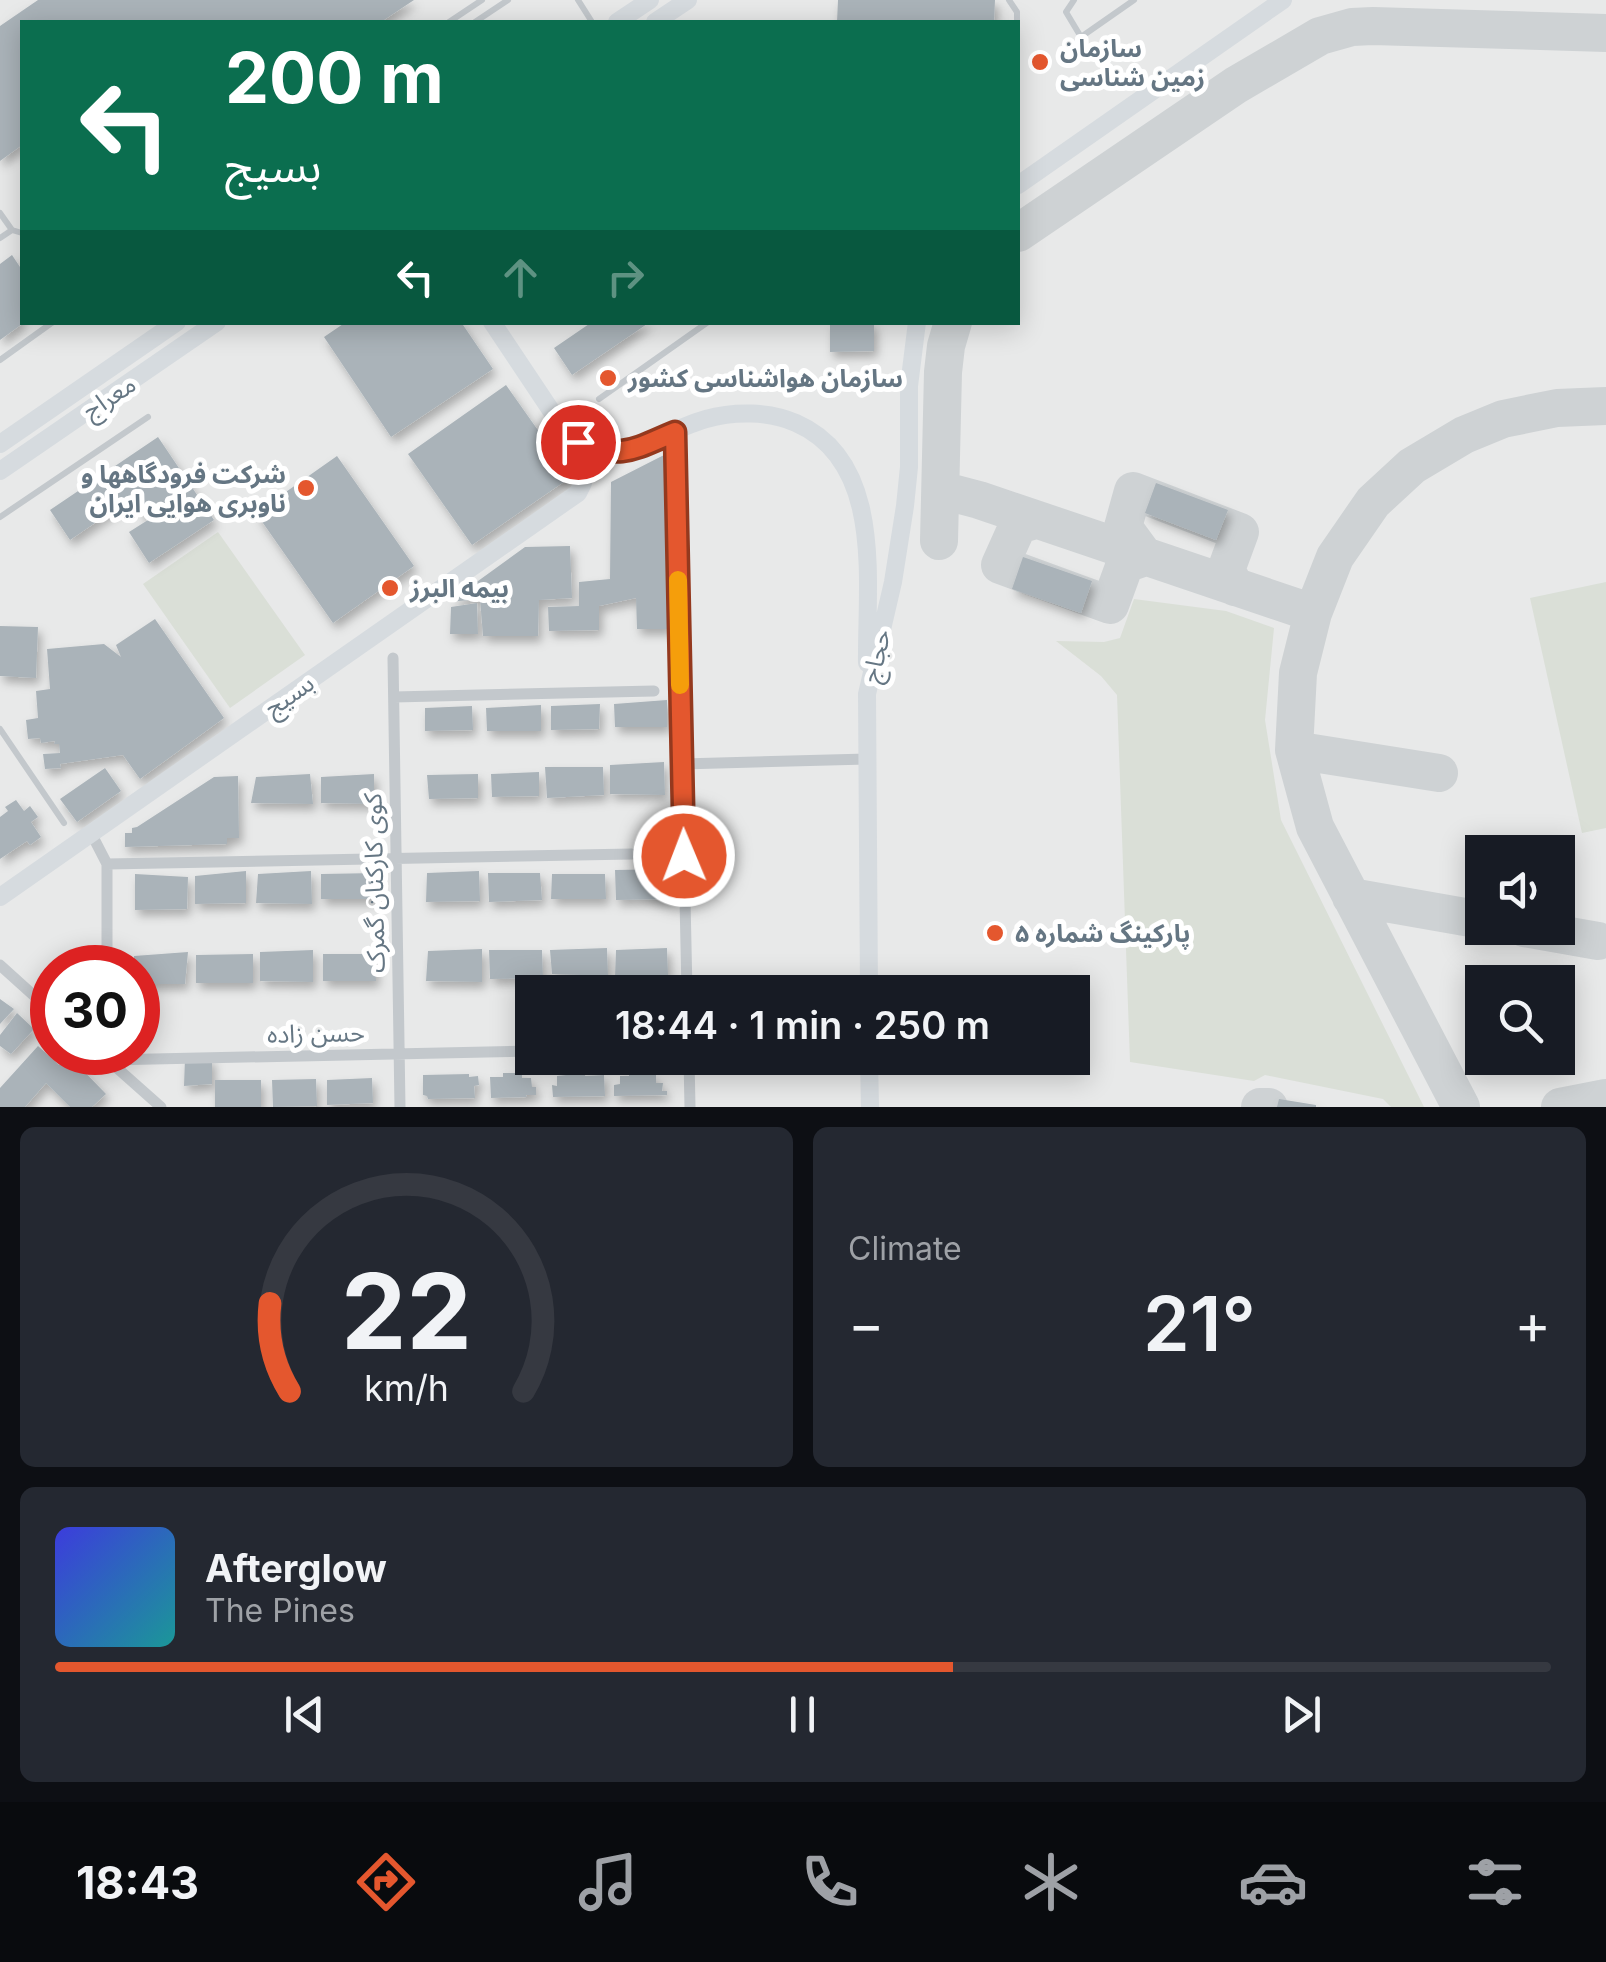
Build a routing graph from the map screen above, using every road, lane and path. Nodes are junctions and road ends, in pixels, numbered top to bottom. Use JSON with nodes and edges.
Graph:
{"nodes":[{"id":1,"x":482,"y":0,"type":"edge"},
{"id":2,"x":508,"y":0,"type":"edge"},
{"id":3,"x":650,"y":0,"type":"edge"},
{"id":4,"x":688,"y":0,"type":"edge"},
{"id":5,"x":1074,"y":0,"type":"edge"},
{"id":6,"x":1134,"y":0,"type":"edge"},
{"id":7,"x":1283,"y":0,"type":"edge"},
{"id":8,"x":452,"y":20,"type":"edge"},
{"id":9,"x":478,"y":20,"type":"edge"},
{"id":10,"x":620,"y":20,"type":"edge"},
{"id":11,"x":658,"y":20,"type":"edge"},
{"id":12,"x":1020,"y":184,"type":"edge"},
{"id":13,"x":0,"y":214,"type":"edge"},
{"id":14,"x":12,"y":230,"type":"junction"},
{"id":15,"x":20,"y":232,"type":"edge"},
{"id":16,"x":0,"y":238,"type":"edge"},
{"id":17,"x":49,"y":325,"type":"edge"},
{"id":18,"x":173,"y":325,"type":"edge"},
{"id":19,"x":214,"y":325,"type":"edge"},
{"id":20,"x":494,"y":325,"type":"edge"},
{"id":21,"x":704,"y":325,"type":"edge"},
{"id":22,"x":916,"y":325,"type":"edge"},
{"id":23,"x":0,"y":360,"type":"edge"},
{"id":24,"x":599,"y":398,"type":"dead end"},
{"id":25,"x":148,"y":417,"type":"dead end"},
{"id":26,"x":560,"y":424,"type":"junction"},
{"id":27,"x":675,"y":432,"type":"junction"},
{"id":28,"x":0,"y":444,"type":"edge"},
{"id":29,"x":0,"y":471,"type":"edge"},
{"id":30,"x":0,"y":517,"type":"edge"},
{"id":31,"x":393,"y":658,"type":"dead end"},
{"id":32,"x":654,"y":691,"type":"dead end"},
{"id":33,"x":867,"y":694,"type":"junction"},
{"id":34,"x":394,"y":697,"type":"junction"},
{"id":35,"x":0,"y":729,"type":"edge"},
{"id":36,"x":867,"y":759,"type":"junction"},
{"id":37,"x":682,"y":764,"type":"junction"},
{"id":38,"x":64,"y":824,"type":"dead end"},
{"id":39,"x":92,"y":833,"type":"junction"},
{"id":40,"x":632,"y":854,"type":"dead end"},
{"id":41,"x":396,"y":860,"type":"junction"},
{"id":42,"x":107,"y":864,"type":"junction"},
{"id":43,"x":0,"y":896,"type":"edge"},
{"id":44,"x":108,"y":945,"type":"edge"},
{"id":45,"x":0,"y":966,"type":"edge"},
{"id":46,"x":687,"y":975,"type":"edge"},
{"id":47,"x":869,"y":975,"type":"edge"},
{"id":48,"x":30,"y":993,"type":"edge"},
{"id":49,"x":515,"y":1052,"type":"edge"},
{"id":50,"x":399,"y":1054,"type":"junction"},
{"id":51,"x":160,"y":1055,"type":"edge"},
{"id":52,"x":127,"y":1075,"type":"edge"},
{"id":53,"x":689,"y":1075,"type":"edge"},
{"id":54,"x":869,"y":1075,"type":"edge"},
{"id":55,"x":161,"y":1107,"type":"edge"},
{"id":56,"x":400,"y":1107,"type":"edge"},
{"id":57,"x":690,"y":1107,"type":"edge"},
{"id":58,"x":870,"y":1107,"type":"edge"}],
"edges":[{"from":1,"to":8,"type":"lane"},
{"from":2,"to":9,"type":"lane"},
{"from":3,"to":10,"type":"main road"},
{"from":4,"to":11,"type":"main road"},
{"from":5,"to":6,"type":"lane"},
{"from":7,"to":12,"type":"main road"},
{"from":13,"to":14,"type":"lane"},
{"from":14,"to":15,"type":"lane"},
{"from":14,"to":16,"type":"lane"},
{"from":17,"to":23,"type":"lane"},
{"from":18,"to":28,"type":"main road","name":"معراج"},
{"from":19,"to":29,"type":"main road","name":"معراج"},
{"from":20,"to":26,"type":"main road"},
{"from":21,"to":24,"type":"lane"},
{"from":22,"to":33,"type":"main road","name":"حجاج"},
{"from":25,"to":30,"type":"lane"},
{"from":26,"to":27,"type":"main road"},
{"from":26,"to":39,"type":"main road","name":"بسیج"},
{"from":27,"to":33,"type":"main road"},
{"from":27,"to":37,"type":"street"},
{"from":31,"to":34,"type":"street","name":"کوی کارکنان گمرک"},
{"from":32,"to":34,"type":"street"},
{"from":33,"to":36,"type":"main road","name":"حجاج"},
{"from":34,"to":41,"type":"street","name":"کوی کارکنان گمرک"},
{"from":35,"to":38,"type":"lane"},
{"from":36,"to":37,"type":"street"},
{"from":36,"to":47,"type":"main road","name":"حجاج"},
{"from":37,"to":46,"type":"street"},
{"from":39,"to":42,"type":"street"},
{"from":39,"to":43,"type":"main road","name":"بسیج"},
{"from":40,"to":41,"type":"street"},
{"from":41,"to":42,"type":"street"},
{"from":41,"to":50,"type":"street","name":"کوی کارکنان گمرک"},
{"from":42,"to":44,"type":"street"},
{"from":45,"to":48,"type":"street"},
{"from":49,"to":50,"type":"street","name":"حسن زاده"},
{"from":50,"to":51,"type":"street","name":"حسن زاده"},
{"from":50,"to":56,"type":"street","name":"کوی کارکنان گمرک"},
{"from":52,"to":55,"type":"street"},
{"from":53,"to":57,"type":"street"},
{"from":54,"to":58,"type":"main road"}]}
